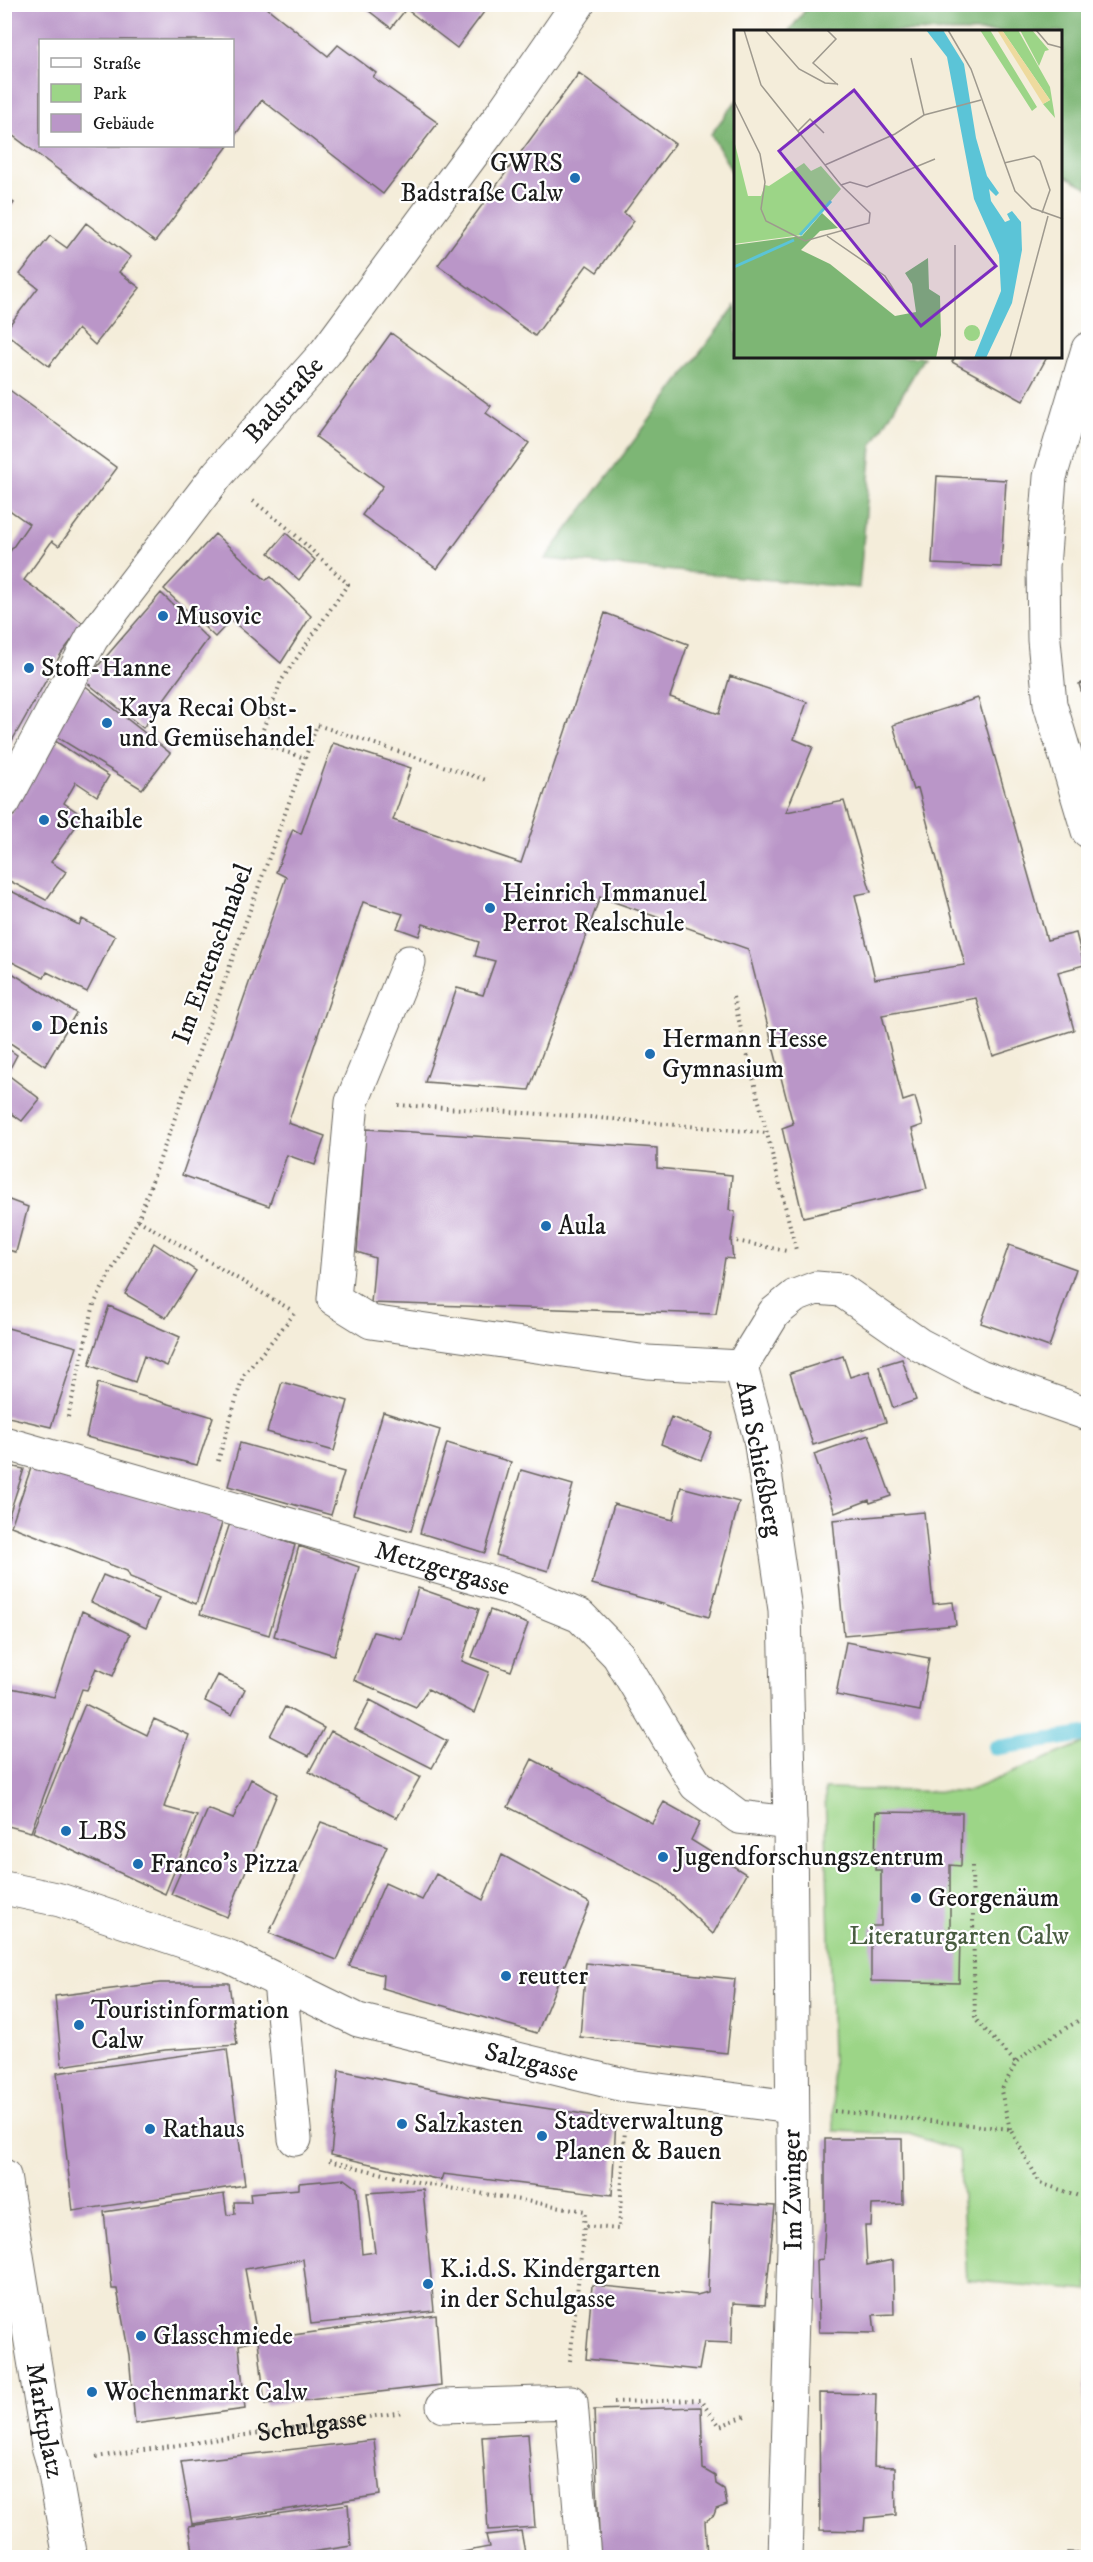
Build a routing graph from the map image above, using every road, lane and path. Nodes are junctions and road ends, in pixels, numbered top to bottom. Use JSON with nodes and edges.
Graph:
{"nodes":[{"id":1,"x":578,"y":4,"type":"edge"},
{"id":2,"x":1089,"y":350,"type":"edge"},
{"id":3,"x":289,"y":529,"type":"dead end"},
{"id":4,"x":304,"y":758,"type":"junction"},
{"id":5,"x":486,"y":780,"type":"dead end"},
{"id":6,"x":4,"y":802,"type":"edge"},
{"id":7,"x":1089,"y":831,"type":"edge"},
{"id":8,"x":410,"y":962,"type":"dead end"},
{"id":9,"x":733,"y":997,"type":"dead end"},
{"id":10,"x":352,"y":1102,"type":"junction"},
{"id":11,"x":766,"y":1133,"type":"junction"},
{"id":12,"x":138,"y":1220,"type":"junction"},
{"id":13,"x":731,"y":1240,"type":"dead end"},
{"id":14,"x":295,"y":1313,"type":"junction"},
{"id":15,"x":302,"y":1316,"type":"dead end"},
{"id":16,"x":741,"y":1367,"type":"junction"},
{"id":17,"x":1089,"y":1414,"type":"edge"},
{"id":18,"x":4,"y":1443,"type":"edge"},
{"id":19,"x":58,"y":1458,"type":"junction"},
{"id":20,"x":207,"y":1499,"type":"junction"},
{"id":21,"x":790,"y":1823,"type":"junction"},
{"id":22,"x":972,"y":1866,"type":"dead end"},
{"id":23,"x":4,"y":1888,"type":"edge"},
{"id":24,"x":280,"y":1982,"type":"junction"},
{"id":25,"x":1089,"y":2015,"type":"edge"},
{"id":26,"x":1016,"y":2063,"type":"junction"},
{"id":27,"x":792,"y":2107,"type":"junction"},
{"id":28,"x":1010,"y":2129,"type":"junction"},
{"id":29,"x":295,"y":2139,"type":"dead end"},
{"id":30,"x":332,"y":2163,"type":"dead end"},
{"id":31,"x":622,"y":2174,"type":"dead end"},
{"id":32,"x":4,"y":2176,"type":"edge"},
{"id":33,"x":1089,"y":2199,"type":"edge"},
{"id":34,"x":584,"y":2226,"type":"junction"},
{"id":35,"x":570,"y":2361,"type":"dead end"},
{"id":36,"x":790,"y":2399,"type":"junction"},
{"id":37,"x":571,"y":2402,"type":"junction"},
{"id":38,"x":443,"y":2406,"type":"joint"},
{"id":39,"x":53,"y":2463,"type":"junction"},
{"id":40,"x":70,"y":2558,"type":"edge"},
{"id":41,"x":584,"y":2558,"type":"edge"},
{"id":42,"x":785,"y":2558,"type":"edge"}],
"edges":[{"from":1,"to":6,"type":"street","name":"Badstraße"},
{"from":2,"to":7,"type":"street"},
{"from":3,"to":4,"type":"path"},
{"from":4,"to":5,"type":"path","name":"Im Entenschnabel"},
{"from":4,"to":12,"type":"path","name":"Im Entenschnabel"},
{"from":8,"to":10,"type":"street"},
{"from":9,"to":11,"type":"path"},
{"from":10,"to":11,"type":"path"},
{"from":10,"to":16,"type":"street"},
{"from":11,"to":13,"type":"path"},
{"from":12,"to":14,"type":"path"},
{"from":12,"to":19,"type":"path","name":"Im Entenschnabel"},
{"from":14,"to":15,"type":"path"},
{"from":14,"to":20,"type":"path"},
{"from":16,"to":17,"type":"street","name":"Am Schießberg"},
{"from":16,"to":21,"type":"street","name":"Am Schießberg"},
{"from":18,"to":19,"type":"street","name":"Metzgergasse"},
{"from":19,"to":20,"type":"street","name":"Metzgergasse"},
{"from":20,"to":21,"type":"street","name":"Metzgergasse"},
{"from":21,"to":27,"type":"street","name":"Im Zwinger"},
{"from":22,"to":26,"type":"path"},
{"from":23,"to":24,"type":"street","name":"Salzgasse"},
{"from":24,"to":27,"type":"street","name":"Salzgasse"},
{"from":24,"to":29,"type":"street"},
{"from":25,"to":26,"type":"path"},
{"from":26,"to":28,"type":"path"},
{"from":27,"to":28,"type":"path"},
{"from":27,"to":36,"type":"street","name":"Im Zwinger"},
{"from":28,"to":33,"type":"path"},
{"from":30,"to":34,"type":"path"},
{"from":31,"to":34,"type":"path"},
{"from":32,"to":39,"type":"street","name":"Marktplatz"},
{"from":34,"to":35,"type":"path"},
{"from":36,"to":37,"type":"path"},
{"from":36,"to":42,"type":"street","name":"Im Zwinger"},
{"from":37,"to":38,"type":"street"},
{"from":37,"to":41,"type":"street"},
{"from":38,"to":39,"type":"path","name":"Schulgasse"},
{"from":39,"to":40,"type":"street","name":"Marktplatz"}]}
